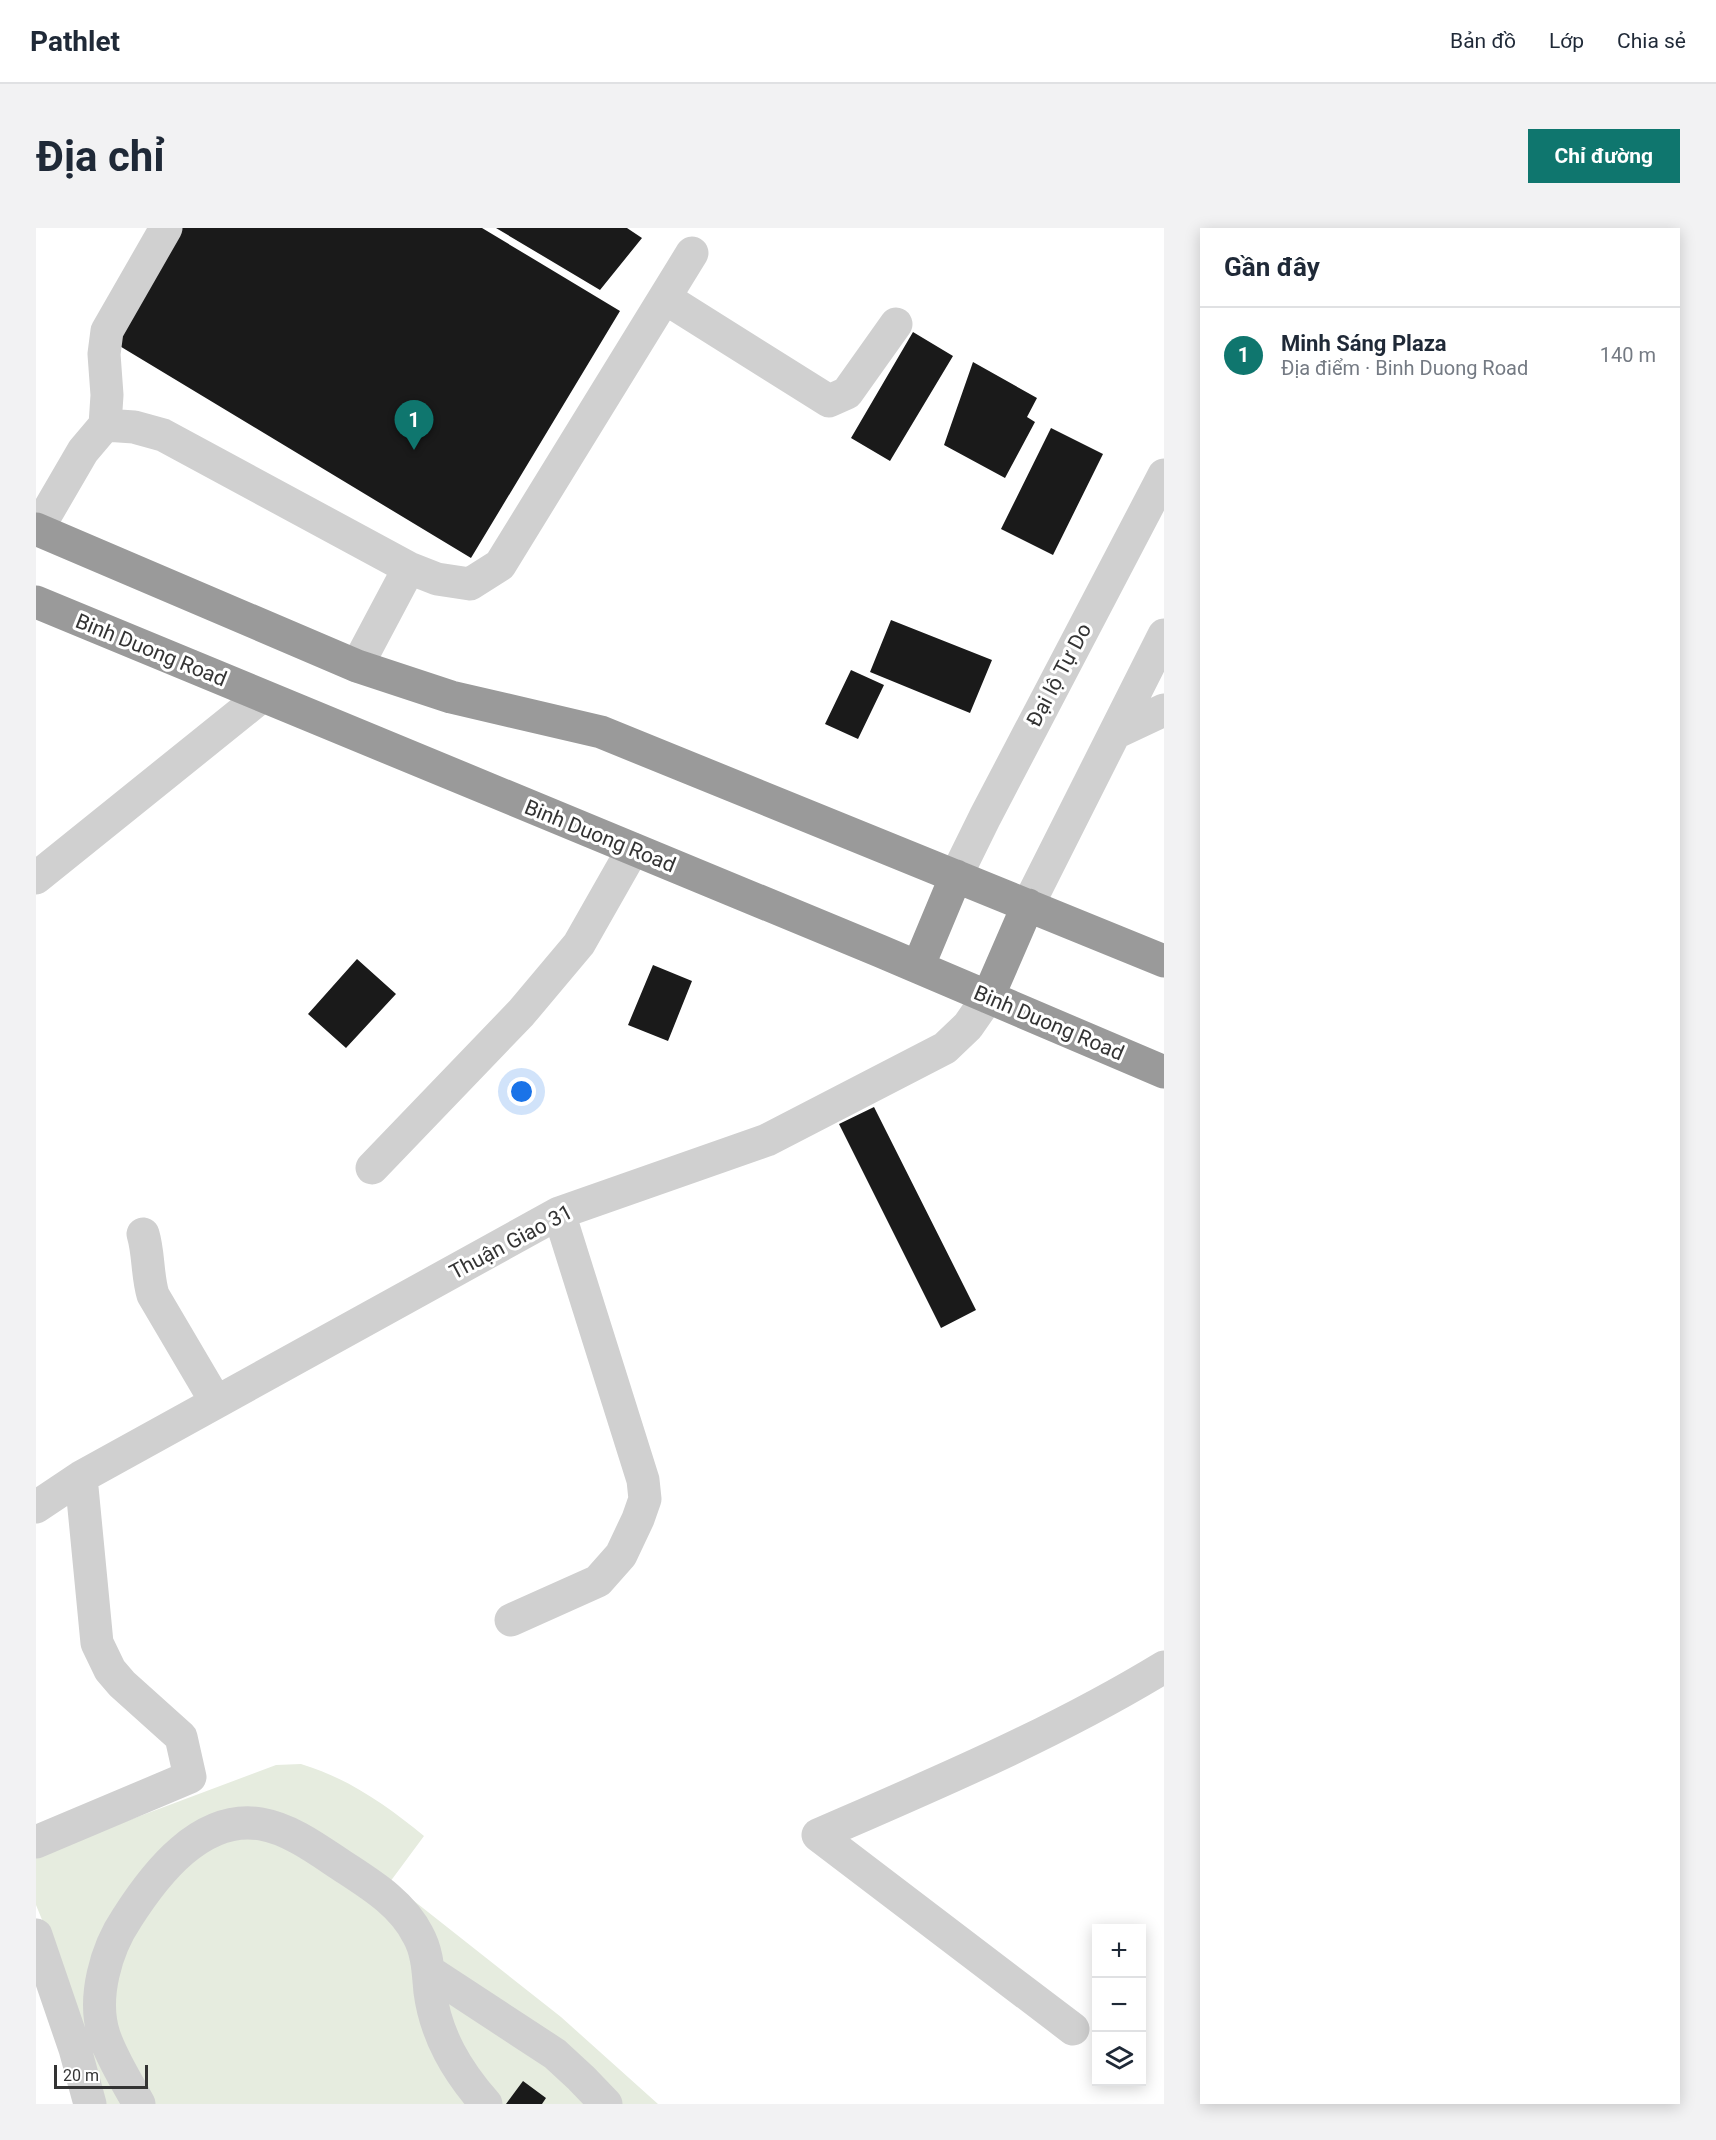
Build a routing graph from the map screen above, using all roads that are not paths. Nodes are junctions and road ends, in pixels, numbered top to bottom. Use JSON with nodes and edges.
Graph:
{"nodes":[{"id":1,"x":166,"y":228,"type":"edge"},
{"id":2,"x":692,"y":253,"type":"dead end"},
{"id":3,"x":665,"y":298,"type":"junction"},
{"id":4,"x":896,"y":324,"type":"dead end"},
{"id":5,"x":105,"y":425,"type":"junction"},
{"id":6,"x":1164,"y":475,"type":"edge"},
{"id":7,"x":37,"y":530,"type":"edge"},
{"id":8,"x":409,"y":568,"type":"junction"},
{"id":9,"x":36,"y":602,"type":"edge"},
{"id":10,"x":1164,"y":635,"type":"edge"},
{"id":11,"x":357,"y":666,"type":"junction"},
{"id":12,"x":262,"y":696,"type":"junction"},
{"id":13,"x":1164,"y":710,"type":"edge"},
{"id":14,"x":1115,"y":733,"type":"junction"},
{"id":15,"x":633,"y":849,"type":"junction"},
{"id":16,"x":956,"y":876,"type":"junction"},
{"id":17,"x":36,"y":878,"type":"edge"},
{"id":18,"x":1028,"y":905,"type":"junction"},
{"id":19,"x":1164,"y":960,"type":"edge"},
{"id":20,"x":918,"y":967,"type":"junction"},
{"id":21,"x":988,"y":997,"type":"junction"},
{"id":22,"x":1164,"y":1072,"type":"edge"},
{"id":23,"x":372,"y":1168,"type":"dead end"},
{"id":24,"x":559,"y":1213,"type":"junction"},
{"id":25,"x":143,"y":1234,"type":"dead end"},
{"id":26,"x":216,"y":1402,"type":"junction"},
{"id":27,"x":81,"y":1477,"type":"junction"},
{"id":28,"x":36,"y":1508,"type":"edge"},
{"id":29,"x":511,"y":1620,"type":"dead end"},
{"id":30,"x":1164,"y":1667,"type":"edge"},
{"id":31,"x":36,"y":1842,"type":"edge"},
{"id":32,"x":36,"y":1935,"type":"edge"},
{"id":33,"x":430,"y":1972,"type":"junction"},
{"id":34,"x":1073,"y":2029,"type":"dead end"},
{"id":35,"x":90,"y":2104,"type":"edge"},
{"id":36,"x":139,"y":2104,"type":"edge"},
{"id":37,"x":486,"y":2104,"type":"edge"},
{"id":38,"x":606,"y":2104,"type":"edge"}],
"edges":[{"from":1,"to":5,"type":"street"},
{"from":2,"to":3,"type":"street"},
{"from":3,"to":4,"type":"street"},
{"from":3,"to":8,"type":"street"},
{"from":5,"to":7,"type":"street"},
{"from":5,"to":8,"type":"street"},
{"from":6,"to":16,"type":"street","name":"Đại lộ Tự Do"},
{"from":7,"to":11,"type":"highway"},
{"from":8,"to":11,"type":"street"},
{"from":9,"to":12,"type":"highway","name":"Binh Duong Road"},
{"from":10,"to":14,"type":"street"},
{"from":11,"to":16,"type":"highway"},
{"from":12,"to":15,"type":"highway","name":"Binh Duong Road"},
{"from":12,"to":17,"type":"street"},
{"from":13,"to":14,"type":"street"},
{"from":14,"to":18,"type":"street"},
{"from":15,"to":20,"type":"highway","name":"Binh Duong Road"},
{"from":15,"to":23,"type":"street"},
{"from":16,"to":18,"type":"highway"},
{"from":16,"to":20,"type":"highway"},
{"from":18,"to":19,"type":"highway"},
{"from":18,"to":21,"type":"highway"},
{"from":20,"to":21,"type":"highway","name":"Binh Duong Road"},
{"from":21,"to":22,"type":"highway","name":"Binh Duong Road"},
{"from":21,"to":24,"type":"street","name":"Thuận Giao 31"},
{"from":24,"to":26,"type":"street","name":"Thuận Giao 31"},
{"from":24,"to":29,"type":"street"},
{"from":25,"to":26,"type":"street"},
{"from":26,"to":27,"type":"street","name":"Thuận Giao 31"},
{"from":27,"to":28,"type":"street","name":"Thuận Giao 31"},
{"from":27,"to":31,"type":"street"},
{"from":30,"to":34,"type":"street"},
{"from":32,"to":35,"type":"street"},
{"from":33,"to":36,"type":"street"},
{"from":33,"to":37,"type":"street"},
{"from":33,"to":38,"type":"street"}]}
